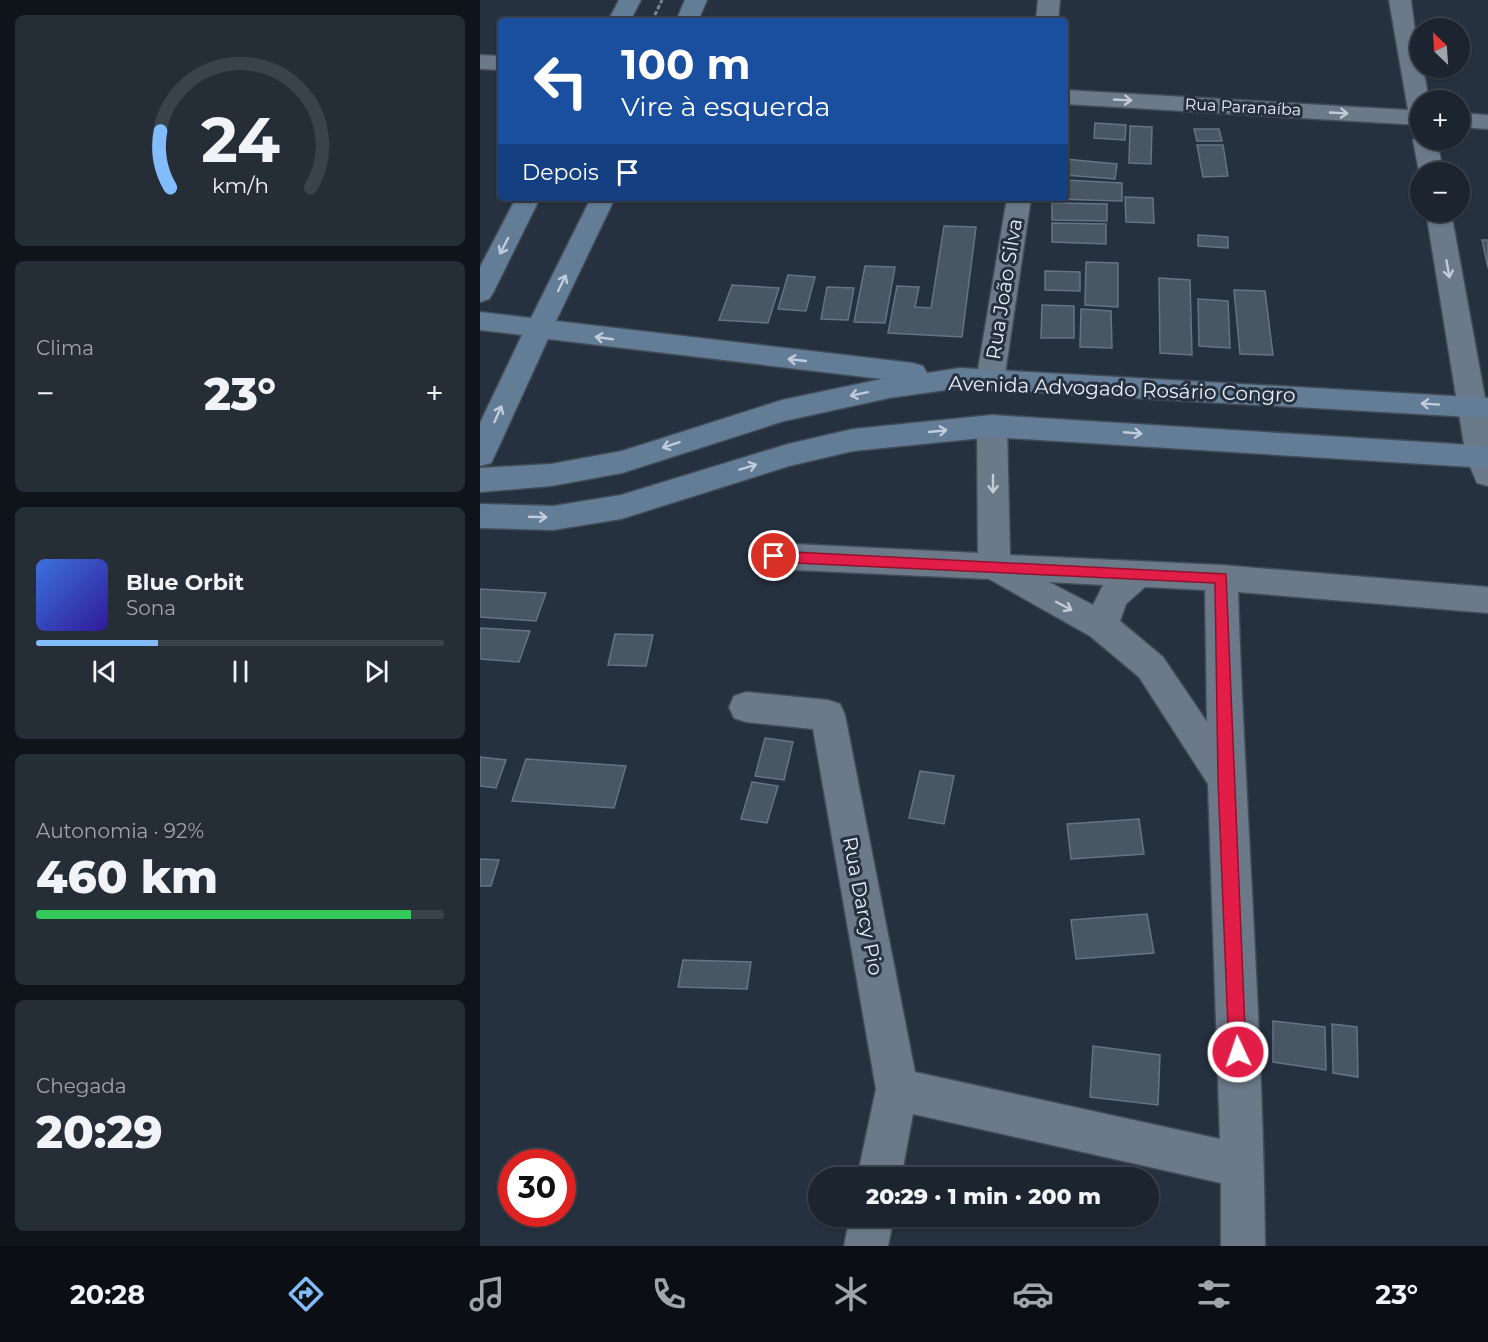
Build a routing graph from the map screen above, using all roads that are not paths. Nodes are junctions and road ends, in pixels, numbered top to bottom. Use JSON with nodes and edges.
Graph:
{"nodes":[{"id":1,"x":630,"y":0,"type":"edge"},
{"id":2,"x":696,"y":0,"type":"edge"},
{"id":3,"x":1050,"y":0,"type":"edge"},
{"id":4,"x":1400,"y":0,"type":"edge"},
{"id":5,"x":621,"y":18,"type":"edge"},
{"id":6,"x":688,"y":18,"type":"edge"},
{"id":7,"x":1047,"y":18,"type":"edge"},
{"id":8,"x":480,"y":62,"type":"edge"},
{"id":9,"x":498,"y":63,"type":"edge"},
{"id":10,"x":1416,"y":90,"type":"edge"},
{"id":11,"x":1068,"y":97,"type":"edge"},
{"id":12,"x":1410,"y":117,"type":"edge"},
{"id":13,"x":1470,"y":121,"type":"edge"},
{"id":14,"x":1488,"y":122,"type":"edge"},
{"id":15,"x":526,"y":201,"type":"edge"},
{"id":16,"x":602,"y":201,"type":"edge"},
{"id":17,"x":1019,"y":201,"type":"edge"},
{"id":18,"x":1440,"y":222,"type":"edge"},
{"id":19,"x":480,"y":293,"type":"edge"},
{"id":20,"x":480,"y":321,"type":"edge"},
{"id":21,"x":540,"y":328,"type":"junction"},
{"id":22,"x":960,"y":378,"type":"junction"},
{"id":23,"x":990,"y":381,"type":"junction"},
{"id":24,"x":1219,"y":391,"type":"junction"},
{"id":25,"x":1480,"y":407,"type":"edge"},
{"id":26,"x":992,"y":426,"type":"junction"},
{"id":27,"x":1220,"y":441,"type":"junction"},
{"id":28,"x":480,"y":455,"type":"edge"},
{"id":29,"x":1486,"y":463,"type":"edge"},
{"id":30,"x":480,"y":480,"type":"edge"},
{"id":31,"x":480,"y":516,"type":"edge"},
{"id":32,"x":774,"y":556,"type":"dead end"},
{"id":33,"x":994,"y":568,"type":"junction"},
{"id":34,"x":1141,"y":574,"type":"junction"},
{"id":35,"x":1221,"y":578,"type":"junction"},
{"id":36,"x":1488,"y":600,"type":"edge"},
{"id":37,"x":1102,"y":626,"type":"junction"},
{"id":38,"x":746,"y":707,"type":"dead end"},
{"id":39,"x":1226,"y":780,"type":"junction"},
{"id":40,"x":897,"y":1089,"type":"junction"},
{"id":41,"x":1243,"y":1166,"type":"junction"},
{"id":42,"x":881,"y":1167,"type":"edge"},
{"id":43,"x":870,"y":1227,"type":"edge"},
{"id":44,"x":866,"y":1246,"type":"edge"},
{"id":45,"x":1243,"y":1246,"type":"edge"}],
"edges":[{"from":1,"to":5,"type":"main road"},
{"from":2,"to":6,"type":"main road"},
{"from":3,"to":7,"type":"street"},
{"from":4,"to":10,"type":"street"},
{"from":8,"to":9,"type":"street"},
{"from":11,"to":12,"type":"street","name":"Rua Paranaíba","one_way":true},
{"from":13,"to":14,"type":"street"},
{"from":15,"to":19,"type":"main road","one_way":true},
{"from":21,"to":16,"type":"main road","one_way":true},
{"from":17,"to":23,"type":"street","name":"Rua João Silva"},
{"from":18,"to":25,"type":"street","one_way":true},
{"from":20,"to":21,"type":"main road"},
{"from":22,"to":21,"type":"main road","one_way":true},
{"from":28,"to":21,"type":"main road","one_way":true},
{"from":22,"to":23,"type":"main road","name":"Avenida Advogado Rosário Congro"},
{"from":22,"to":30,"type":"main road","name":"Avenida Advogado Rosário Congro","one_way":true},
{"from":23,"to":24,"type":"main road","name":"Avenida Advogado Rosário Congro"},
{"from":25,"to":24,"type":"main road","name":"Avenida Advogado Rosário Congro","one_way":true},
{"from":24,"to":27,"type":"main road"},
{"from":25,"to":29,"type":"street"},
{"from":26,"to":27,"type":"main road","name":"Avenida Advogado Rosário Congro","one_way":true},
{"from":31,"to":26,"type":"main road","name":"Avenida Advogado Rosário Congro","one_way":true},
{"from":26,"to":33,"type":"street","one_way":true},
{"from":27,"to":29,"type":"main road","name":"Avenida Advogado Rosário Congro"},
{"from":32,"to":33,"type":"street"},
{"from":33,"to":34,"type":"street"},
{"from":33,"to":37,"type":"street","one_way":true},
{"from":34,"to":35,"type":"street"},
{"from":34,"to":37,"type":"street"},
{"from":35,"to":36,"type":"street"},
{"from":35,"to":39,"type":"street"},
{"from":37,"to":39,"type":"street"},
{"from":38,"to":40,"type":"street","name":"Rua Darcy Pio"},
{"from":39,"to":41,"type":"street"},
{"from":40,"to":41,"type":"street"},
{"from":40,"to":42,"type":"street","name":"Rua Darcy Pio"},
{"from":41,"to":45,"type":"street"},
{"from":43,"to":44,"type":"street"}]}
